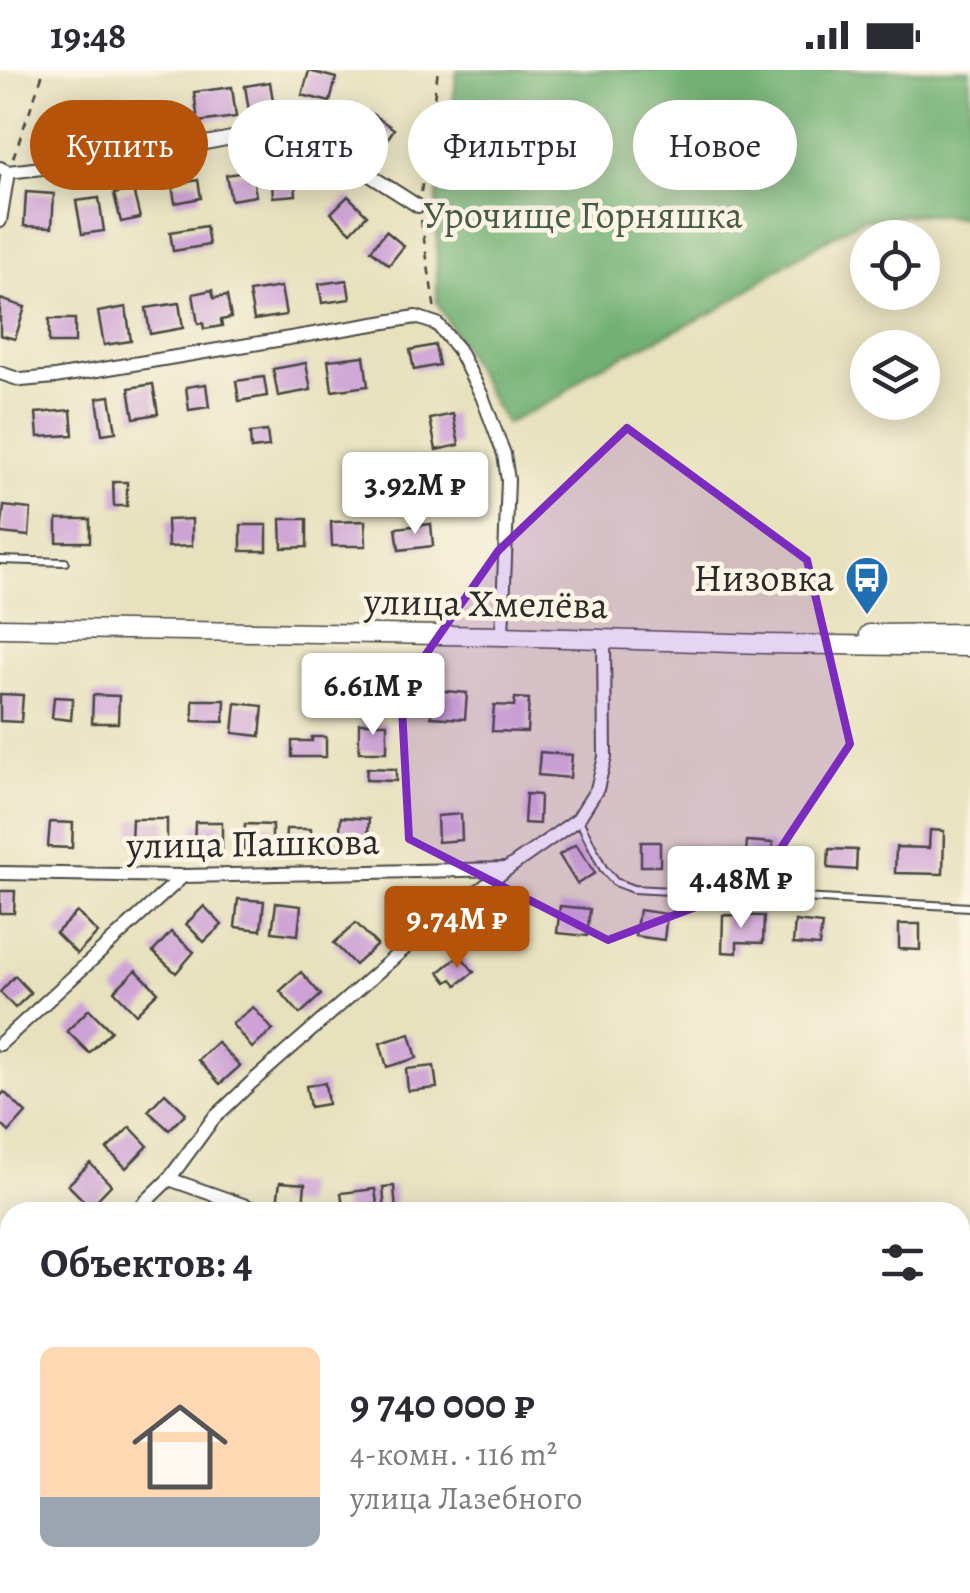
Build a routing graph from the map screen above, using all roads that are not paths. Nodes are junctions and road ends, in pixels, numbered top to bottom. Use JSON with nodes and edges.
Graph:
{"nodes":[{"id":1,"x":4,"y":170,"type":"edge"},
{"id":2,"x":418,"y":206,"type":"road end"},
{"id":3,"x":0,"y":221,"type":"edge"},
{"id":4,"x":0,"y":373,"type":"edge"},
{"id":5,"x":0,"y":560,"type":"edge"},
{"id":6,"x":65,"y":562,"type":"dead end"},
{"id":7,"x":0,"y":628,"type":"edge"},
{"id":8,"x":970,"y":634,"type":"edge"},
{"id":9,"x":502,"y":636,"type":"junction"},
{"id":10,"x":604,"y":638,"type":"junction"},
{"id":11,"x":970,"y":647,"type":"edge"},
{"id":12,"x":578,"y":819,"type":"junction"},
{"id":13,"x":507,"y":869,"type":"junction"},
{"id":14,"x":0,"y":873,"type":"edge"},
{"id":15,"x":184,"y":876,"type":"junction"},
{"id":16,"x":970,"y":907,"type":"edge"},
{"id":17,"x":0,"y":1044,"type":"edge"},
{"id":18,"x":169,"y":1178,"type":"junction"},
{"id":19,"x":146,"y":1202,"type":"edge"},
{"id":20,"x":235,"y":1202,"type":"edge"}],
"edges":[{"from":1,"to":2,"type":"street"},
{"from":1,"to":3,"type":"street"},
{"from":4,"to":9,"type":"street"},
{"from":5,"to":6,"type":"lane"},
{"from":7,"to":9,"type":"main road","name":"улица Хмелёва"},
{"from":8,"to":10,"type":"main road"},
{"from":9,"to":10,"type":"main road","name":"улица Хмелёва"},
{"from":10,"to":11,"type":"main road","name":"улица Хмелёва"},
{"from":10,"to":12,"type":"street"},
{"from":12,"to":13,"type":"street"},
{"from":12,"to":16,"type":"lane"},
{"from":13,"to":15,"type":"street","name":"улица Пашкова"},
{"from":13,"to":18,"type":"street"},
{"from":14,"to":15,"type":"street","name":"улица Пашкова"},
{"from":15,"to":17,"type":"street"},
{"from":18,"to":19,"type":"street"},
{"from":18,"to":20,"type":"street"}]}
